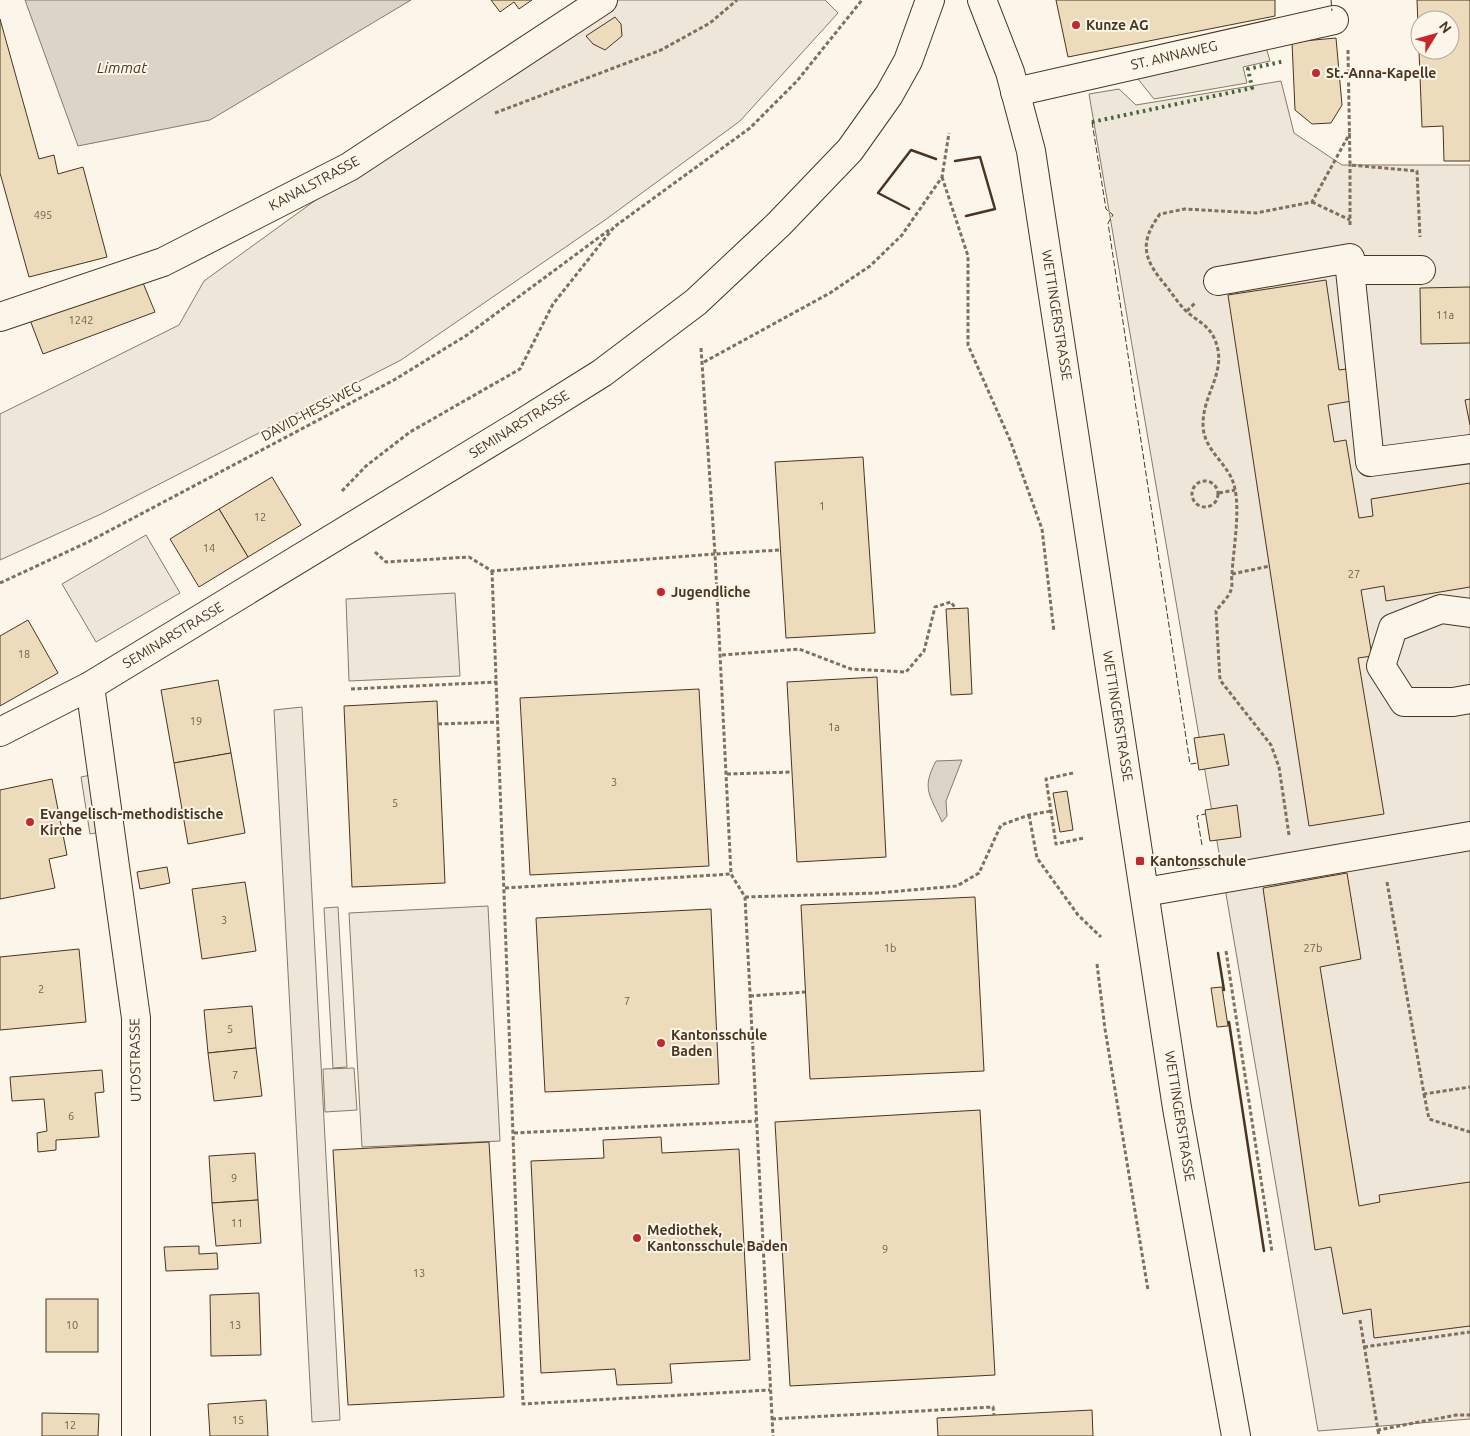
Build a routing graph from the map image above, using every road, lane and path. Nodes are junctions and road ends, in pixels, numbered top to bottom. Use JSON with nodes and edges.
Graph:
{"nodes":[{"id":1,"x":603,"y":0,"type":"edge"},
{"id":2,"x":737,"y":0,"type":"edge"},
{"id":3,"x":862,"y":0,"type":"edge"},
{"id":4,"x":930,"y":0,"type":"edge"},
{"id":5,"x":982,"y":0,"type":"edge"},
{"id":6,"x":1334,"y":20,"type":"joint"},
{"id":7,"x":1015,"y":92,"type":"junction"},
{"id":8,"x":494,"y":114,"type":"dead end"},
{"id":9,"x":949,"y":133,"type":"dead end"},
{"id":10,"x":1350,"y":133,"type":"junction"},
{"id":11,"x":1350,"y":165,"type":"junction"},
{"id":12,"x":942,"y":178,"type":"junction"},
{"id":13,"x":1312,"y":202,"type":"junction"},
{"id":14,"x":1350,"y":220,"type":"junction"},
{"id":15,"x":614,"y":227,"type":"junction"},
{"id":16,"x":1350,"y":264,"type":"junction"},
{"id":17,"x":1421,"y":270,"type":"joint"},
{"id":18,"x":1218,"y":281,"type":"dead end"},
{"id":19,"x":0,"y":317,"type":"edge"},
{"id":20,"x":702,"y":348,"type":"dead end"},
{"id":21,"x":704,"y":362,"type":"junction"},
{"id":22,"x":1470,"y":449,"type":"edge"},
{"id":23,"x":1235,"y":490,"type":"junction"},
{"id":24,"x":341,"y":493,"type":"dead end"},
{"id":25,"x":1219,"y":493,"type":"junction"},
{"id":26,"x":372,"y":550,"type":"dead end"},
{"id":27,"x":780,"y":550,"type":"dead end"},
{"id":28,"x":715,"y":554,"type":"junction"},
{"id":29,"x":1270,"y":566,"type":"dead end"},
{"id":30,"x":492,"y":571,"type":"junction"},
{"id":31,"x":1232,"y":574,"type":"junction"},
{"id":32,"x":0,"y":582,"type":"edge"},
{"id":33,"x":956,"y":609,"type":"dead end"},
{"id":34,"x":1470,"y":613,"type":"edge"},
{"id":35,"x":1054,"y":632,"type":"dead end"},
{"id":36,"x":722,"y":655,"type":"junction"},
{"id":37,"x":497,"y":682,"type":"junction"},
{"id":38,"x":90,"y":686,"type":"junction"},
{"id":39,"x":351,"y":689,"type":"dead end"},
{"id":40,"x":1470,"y":699,"type":"edge"},
{"id":41,"x":498,"y":722,"type":"junction"},
{"id":42,"x":438,"y":724,"type":"dead end"},
{"id":43,"x":0,"y":732,"type":"edge"},
{"id":44,"x":792,"y":772,"type":"dead end"},
{"id":45,"x":1074,"y":773,"type":"dead end"},
{"id":46,"x":727,"y":774,"type":"junction"},
{"id":47,"x":1050,"y":811,"type":"junction"},
{"id":48,"x":1029,"y":815,"type":"junction"},
{"id":49,"x":1470,"y":836,"type":"edge"},
{"id":50,"x":1084,"y":838,"type":"dead end"},
{"id":51,"x":1381,"y":850,"type":"junction"},
{"id":52,"x":1293,"y":866,"type":"junction"},
{"id":53,"x":732,"y":874,"type":"junction"},
{"id":54,"x":505,"y":888,"type":"junction"},
{"id":55,"x":1145,"y":892,"type":"junction"},
{"id":56,"x":745,"y":897,"type":"junction"},
{"id":57,"x":1101,"y":937,"type":"dead end"},
{"id":58,"x":1226,"y":951,"type":"dead end"},
{"id":59,"x":1098,"y":964,"type":"dead end"},
{"id":60,"x":805,"y":992,"type":"dead end"},
{"id":61,"x":750,"y":996,"type":"junction"},
{"id":62,"x":1470,"y":1088,"type":"edge"},
{"id":63,"x":1424,"y":1094,"type":"junction"},
{"id":64,"x":756,"y":1121,"type":"junction"},
{"id":65,"x":1470,"y":1132,"type":"edge"},
{"id":66,"x":514,"y":1133,"type":"junction"},
{"id":67,"x":1272,"y":1252,"type":"dead end"},
{"id":68,"x":1148,"y":1290,"type":"dead end"},
{"id":69,"x":1360,"y":1320,"type":"dead end"},
{"id":70,"x":1470,"y":1332,"type":"edge"},
{"id":71,"x":1364,"y":1347,"type":"junction"},
{"id":72,"x":770,"y":1390,"type":"junction"},
{"id":73,"x":994,"y":1415,"type":"dead end"},
{"id":74,"x":1470,"y":1415,"type":"edge"},
{"id":75,"x":772,"y":1419,"type":"junction"},
{"id":76,"x":1378,"y":1430,"type":"junction"},
{"id":77,"x":136,"y":1436,"type":"edge"},
{"id":78,"x":773,"y":1436,"type":"edge"},
{"id":79,"x":1236,"y":1436,"type":"edge"},
{"id":80,"x":1379,"y":1436,"type":"edge"}],
"edges":[{"from":1,"to":19,"type":"main road","name":"KANALSTRASSE"},
{"from":2,"to":8,"type":"path"},
{"from":3,"to":15,"type":"path","name":"DAVID-HESS-WEG"},
{"from":4,"to":38,"type":"main road","name":"SEMINARSTRASSE"},
{"from":5,"to":7,"type":"main road","name":"WETTINGERSTRASSE"},
{"from":6,"to":7,"type":"main road","name":"ST. ANNAWEG"},
{"from":6,"to":10,"type":"path"},
{"from":7,"to":55,"type":"main road","name":"WETTINGERSTRASSE"},
{"from":9,"to":12,"type":"path"},
{"from":10,"to":11,"type":"path"},
{"from":10,"to":13,"type":"path"},
{"from":11,"to":14,"type":"path"},
{"from":11,"to":17,"type":"path"},
{"from":12,"to":21,"type":"path"},
{"from":12,"to":35,"type":"path"},
{"from":13,"to":14,"type":"path"},
{"from":13,"to":23,"type":"path"},
{"from":14,"to":16,"type":"path"},
{"from":15,"to":24,"type":"path"},
{"from":15,"to":32,"type":"path","name":"DAVID-HESS-WEG"},
{"from":16,"to":17,"type":"main road"},
{"from":16,"to":18,"type":"main road"},
{"from":16,"to":22,"type":"main road"},
{"from":20,"to":21,"type":"path"},
{"from":21,"to":28,"type":"path"},
{"from":23,"to":25,"type":"path"},
{"from":23,"to":31,"type":"path"},
{"from":25,"to":25,"type":"path"},
{"from":26,"to":30,"type":"path"},
{"from":27,"to":28,"type":"path"},
{"from":28,"to":30,"type":"path"},
{"from":28,"to":36,"type":"path"},
{"from":29,"to":31,"type":"path"},
{"from":30,"to":37,"type":"path"},
{"from":31,"to":52,"type":"path"},
{"from":33,"to":36,"type":"path"},
{"from":34,"to":40,"type":"main road"},
{"from":36,"to":46,"type":"path"},
{"from":37,"to":39,"type":"path"},
{"from":37,"to":41,"type":"path"},
{"from":38,"to":43,"type":"main road","name":"SEMINARSTRASSE"},
{"from":38,"to":77,"type":"main road","name":"UTOSTRASSE"},
{"from":41,"to":42,"type":"path"},
{"from":41,"to":54,"type":"path"},
{"from":44,"to":46,"type":"path"},
{"from":45,"to":47,"type":"path"},
{"from":46,"to":53,"type":"path"},
{"from":47,"to":48,"type":"path"},
{"from":47,"to":50,"type":"path"},
{"from":48,"to":56,"type":"path"},
{"from":48,"to":57,"type":"path"},
{"from":49,"to":51,"type":"main road"},
{"from":51,"to":52,"type":"main road"},
{"from":51,"to":63,"type":"path"},
{"from":52,"to":55,"type":"main road"},
{"from":53,"to":54,"type":"path"},
{"from":53,"to":56,"type":"path"},
{"from":54,"to":66,"type":"path"},
{"from":55,"to":79,"type":"main road","name":"WETTINGERSTRASSE"},
{"from":56,"to":61,"type":"path"},
{"from":58,"to":67,"type":"path"},
{"from":59,"to":68,"type":"path"},
{"from":60,"to":61,"type":"path"},
{"from":61,"to":64,"type":"path"},
{"from":62,"to":63,"type":"path"},
{"from":63,"to":65,"type":"path"},
{"from":64,"to":66,"type":"path"},
{"from":64,"to":72,"type":"path"},
{"from":66,"to":72,"type":"path"},
{"from":69,"to":71,"type":"path"},
{"from":70,"to":71,"type":"path"},
{"from":71,"to":76,"type":"path"},
{"from":72,"to":75,"type":"path"},
{"from":73,"to":75,"type":"path"},
{"from":74,"to":76,"type":"path"},
{"from":75,"to":78,"type":"path"},
{"from":76,"to":80,"type":"path"}]}
